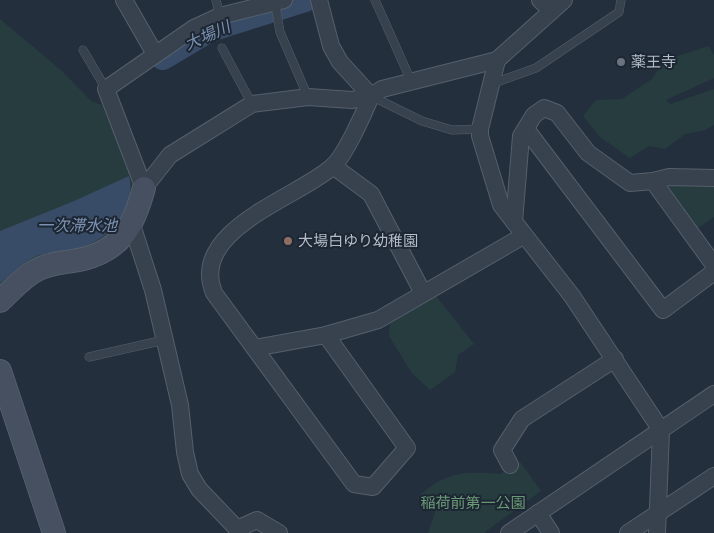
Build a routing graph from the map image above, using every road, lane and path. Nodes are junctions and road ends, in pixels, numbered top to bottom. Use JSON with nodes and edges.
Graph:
{"nodes":[{"id":1,"x":124,"y":0,"type":"edge"},
{"id":2,"x":216,"y":0,"type":"edge"},
{"id":3,"x":319,"y":0,"type":"edge"},
{"id":4,"x":375,"y":0,"type":"edge"},
{"id":5,"x":621,"y":0,"type":"edge"},
{"id":6,"x":279,"y":1,"type":"edge"},
{"id":7,"x":552,"y":4,"type":"edge"},
{"id":8,"x":220,"y":16,"type":"junction"},
{"id":9,"x":222,"y":48,"type":"dead end"},
{"id":10,"x":82,"y":50,"type":"dead end"},
{"id":11,"x":156,"y":54,"type":"junction"},
{"id":12,"x":498,"y":60,"type":"junction"},
{"id":13,"x":412,"y":83,"type":"junction"},
{"id":14,"x":491,"y":84,"type":"junction"},
{"id":15,"x":106,"y":89,"type":"junction"},
{"id":16,"x":370,"y":96,"type":"junction"},
{"id":17,"x":308,"y":97,"type":"junction"},
{"id":18,"x":252,"y":104,"type":"junction"},
{"id":19,"x":483,"y":134,"type":"junction"},
{"id":20,"x":521,"y":134,"type":"junction"},
{"id":21,"x":333,"y":166,"type":"junction"},
{"id":22,"x":714,"y":178,"type":"edge"},
{"id":23,"x":654,"y":181,"type":"junction"},
{"id":24,"x":144,"y":188,"type":"junction"},
{"id":25,"x":514,"y":222,"type":"junction"},
{"id":26,"x":132,"y":225,"type":"junction"},
{"id":27,"x":524,"y":236,"type":"junction"},
{"id":28,"x":714,"y":265,"type":"edge"},
{"id":29,"x":714,"y":272,"type":"edge"},
{"id":30,"x":423,"y":294,"type":"junction"},
{"id":31,"x":0,"y":301,"type":"edge"},
{"id":32,"x":326,"y":335,"type":"junction"},
{"id":33,"x":164,"y":340,"type":"junction"},
{"id":34,"x":255,"y":348,"type":"junction"},
{"id":35,"x":89,"y":357,"type":"dead end"},
{"id":36,"x":615,"y":359,"type":"junction"},
{"id":37,"x":0,"y":372,"type":"edge"},
{"id":38,"x":714,"y":394,"type":"edge"},
{"id":39,"x":661,"y":430,"type":"junction"},
{"id":40,"x":510,"y":465,"type":"dead end"},
{"id":41,"x":714,"y":476,"type":"edge"},
{"id":42,"x":538,"y":513,"type":"junction"},
{"id":43,"x":658,"y":513,"type":"junction"},
{"id":44,"x":239,"y":531,"type":"edge"},
{"id":45,"x":54,"y":533,"type":"edge"},
{"id":46,"x":280,"y":533,"type":"edge"},
{"id":47,"x":509,"y":533,"type":"edge"},
{"id":48,"x":551,"y":533,"type":"edge"},
{"id":49,"x":628,"y":533,"type":"edge"},
{"id":50,"x":658,"y":533,"type":"edge"}],
"edges":[{"from":1,"to":11,"type":"street"},
{"from":2,"to":8,"type":"lane"},
{"from":3,"to":16,"type":"street"},
{"from":4,"to":13,"type":"lane"},
{"from":5,"to":14,"type":"lane"},
{"from":6,"to":8,"type":"street"},
{"from":6,"to":17,"type":"lane"},
{"from":7,"to":12,"type":"street"},
{"from":8,"to":11,"type":"street"},
{"from":9,"to":18,"type":"lane"},
{"from":10,"to":15,"type":"lane"},
{"from":11,"to":15,"type":"street"},
{"from":12,"to":13,"type":"street"},
{"from":12,"to":14,"type":"street"},
{"from":13,"to":16,"type":"street"},
{"from":14,"to":19,"type":"street"},
{"from":15,"to":24,"type":"street"},
{"from":16,"to":17,"type":"street"},
{"from":16,"to":19,"type":"lane"},
{"from":16,"to":21,"type":"street"},
{"from":17,"to":18,"type":"street"},
{"from":18,"to":24,"type":"street"},
{"from":19,"to":25,"type":"street"},
{"from":20,"to":23,"type":"street"},
{"from":20,"to":25,"type":"street"},
{"from":20,"to":29,"type":"street"},
{"from":21,"to":30,"type":"street"},
{"from":21,"to":34,"type":"street"},
{"from":22,"to":23,"type":"street"},
{"from":23,"to":28,"type":"street"},
{"from":24,"to":26,"type":"street"},
{"from":25,"to":27,"type":"street"},
{"from":26,"to":31,"type":"street"},
{"from":26,"to":33,"type":"street"},
{"from":27,"to":30,"type":"street"},
{"from":27,"to":36,"type":"street"},
{"from":30,"to":32,"type":"street"},
{"from":32,"to":34,"type":"street"},
{"from":32,"to":34,"type":"street"},
{"from":33,"to":35,"type":"lane"},
{"from":33,"to":44,"type":"street"},
{"from":36,"to":39,"type":"street"},
{"from":36,"to":40,"type":"street"},
{"from":37,"to":45,"type":"street"},
{"from":38,"to":39,"type":"street"},
{"from":39,"to":42,"type":"street"},
{"from":39,"to":43,"type":"street"},
{"from":41,"to":43,"type":"street"},
{"from":42,"to":47,"type":"street"},
{"from":42,"to":48,"type":"street"},
{"from":43,"to":49,"type":"street"},
{"from":43,"to":50,"type":"street"},
{"from":44,"to":46,"type":"street"}]}
